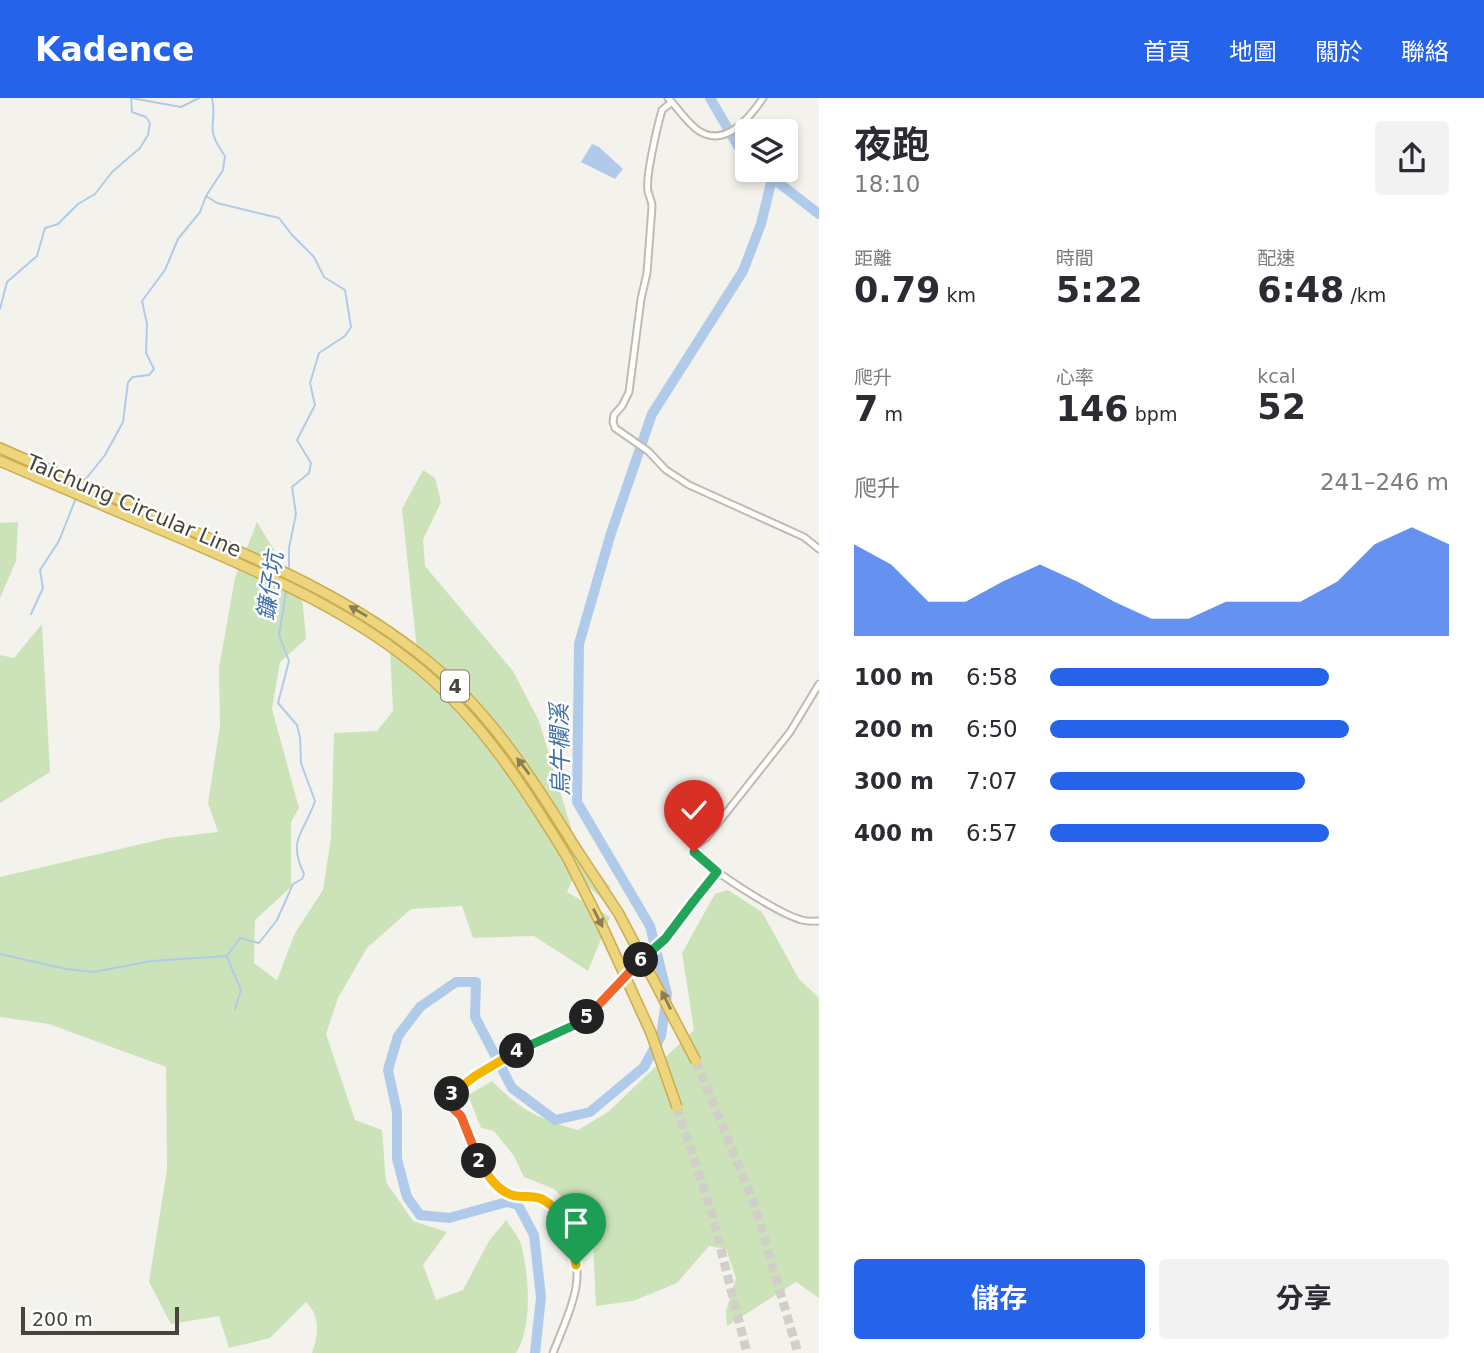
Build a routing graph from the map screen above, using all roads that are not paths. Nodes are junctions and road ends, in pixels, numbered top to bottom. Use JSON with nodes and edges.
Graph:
{"nodes":[{"id":1,"x":763,"y":98,"type":"edge"},
{"id":2,"x":670,"y":100,"type":"edge"},
{"id":3,"x":0,"y":448,"type":"edge"},
{"id":4,"x":0,"y":461,"type":"edge"},
{"id":5,"x":819,"y":549,"type":"edge"},
{"id":6,"x":819,"y":684,"type":"edge"},
{"id":7,"x":717,"y":872,"type":"junction"},
{"id":8,"x":819,"y":921,"type":"edge"},
{"id":9,"x":696,"y":1061,"type":"tunnel mouth"},
{"id":10,"x":677,"y":1107,"type":"tunnel mouth"},
{"id":11,"x":553,"y":1353,"type":"edge"}],
"edges":[{"from":1,"to":2,"type":"street"},
{"from":2,"to":5,"type":"street"},
{"from":9,"to":3,"type":"highway","name":"Taichung Circular Line","number":"4","one_way":true,"bridge":true},
{"from":4,"to":10,"type":"highway","name":"Taichung Circular Line","number":"4","one_way":true,"bridge":true},
{"from":6,"to":7,"type":"street"},
{"from":7,"to":8,"type":"street"},
{"from":7,"to":11,"type":"street"}]}
